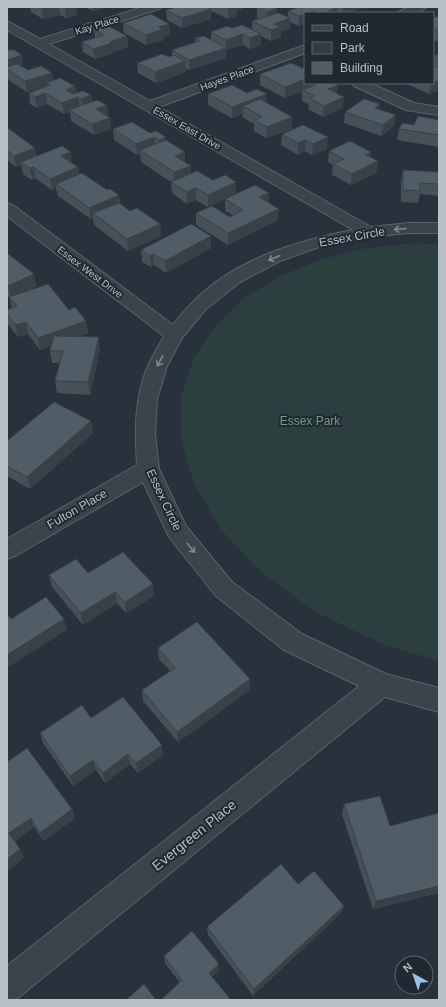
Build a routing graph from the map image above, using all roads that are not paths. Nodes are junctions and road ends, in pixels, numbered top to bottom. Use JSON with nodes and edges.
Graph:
{"nodes":[{"id":1,"x":155,"y":7,"type":"edge"},
{"id":2,"x":420,"y":7,"type":"edge"},
{"id":3,"x":407,"y":12,"type":"edge"},
{"id":4,"x":7,"y":25,"type":"edge"},
{"id":5,"x":39,"y":43,"type":"junction"},
{"id":6,"x":302,"y":53,"type":"edge"},
{"id":7,"x":362,"y":84,"type":"edge"},
{"id":8,"x":149,"y":106,"type":"junction"},
{"id":9,"x":439,"y":111,"type":"edge"},
{"id":10,"x":7,"y":208,"type":"edge"},
{"id":11,"x":439,"y":228,"type":"edge"},
{"id":12,"x":368,"y":232,"type":"junction"},
{"id":13,"x":174,"y":335,"type":"junction"},
{"id":14,"x":148,"y":469,"type":"junction"},
{"id":15,"x":7,"y":550,"type":"edge"},
{"id":16,"x":381,"y":684,"type":"junction"},
{"id":17,"x":439,"y":700,"type":"edge"},
{"id":18,"x":7,"y":987,"type":"edge"}],
"edges":[{"from":1,"to":5,"type":"street","name":"Kay Place"},
{"from":2,"to":3,"type":"street"},
{"from":4,"to":5,"type":"street","name":"Essex East Drive"},
{"from":5,"to":8,"type":"street","name":"Essex East Drive"},
{"from":6,"to":8,"type":"street","name":"Hayes Place"},
{"from":7,"to":9,"type":"street"},
{"from":8,"to":12,"type":"street","name":"Essex East Drive"},
{"from":10,"to":13,"type":"street","name":"Essex West Drive"},
{"from":11,"to":12,"type":"street","name":"Essex Circle","one_way":true},
{"from":12,"to":13,"type":"street","name":"Essex Circle","one_way":true},
{"from":13,"to":14,"type":"street","name":"Essex Circle","one_way":true},
{"from":14,"to":15,"type":"street","name":"Fulton Place"},
{"from":14,"to":16,"type":"street","name":"Essex Circle","one_way":true},
{"from":16,"to":17,"type":"street","name":"Essex Circle"},
{"from":16,"to":18,"type":"street","name":"Evergreen Place"}]}
